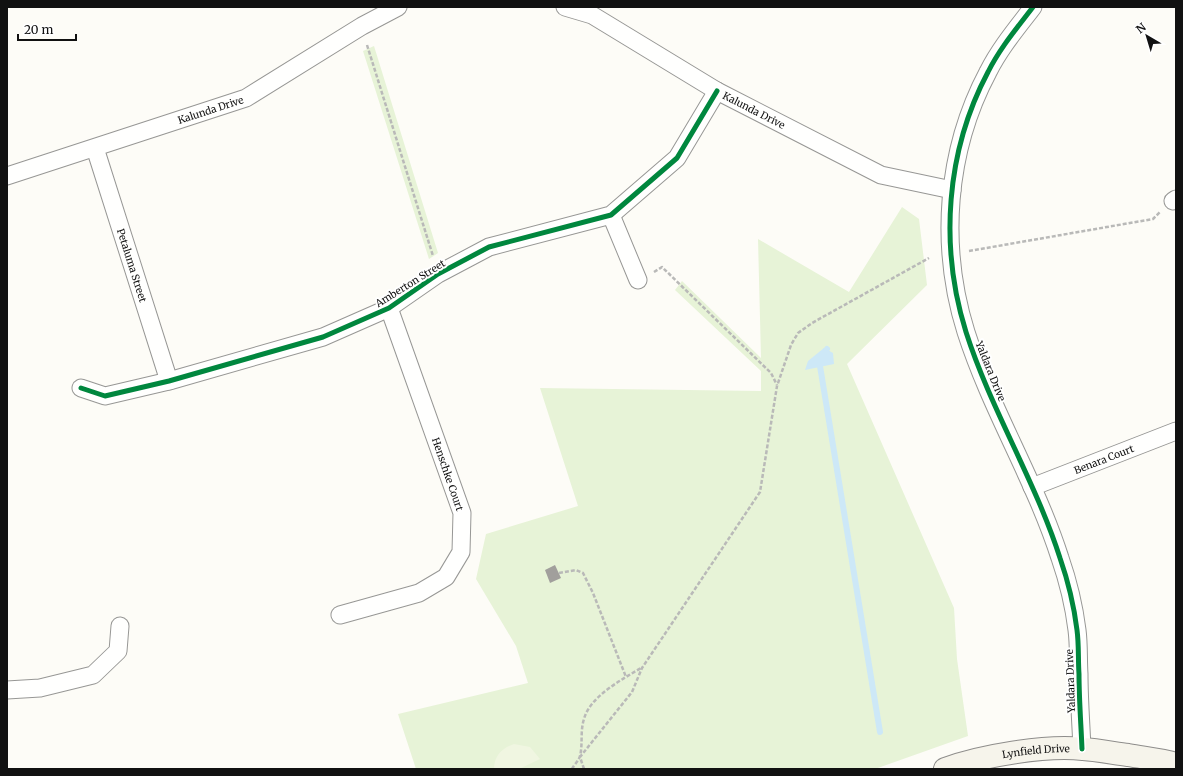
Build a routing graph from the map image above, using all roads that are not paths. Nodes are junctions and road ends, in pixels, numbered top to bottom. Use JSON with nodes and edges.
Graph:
{"nodes":[{"id":1,"x":398,"y":7,"type":"edge"},
{"id":2,"x":564,"y":7,"type":"edge"},
{"id":3,"x":1033,"y":7,"type":"edge"},
{"id":4,"x":717,"y":91,"type":"junction"},
{"id":5,"x":96,"y":148,"type":"junction"},
{"id":6,"x":7,"y":176,"type":"edge"},
{"id":7,"x":952,"y":190,"type":"junction"},
{"id":8,"x":611,"y":216,"type":"junction"},
{"id":9,"x":638,"y":280,"type":"road end"},
{"id":10,"x":389,"y":308,"type":"junction"},
{"id":11,"x":169,"y":382,"type":"junction"},
{"id":12,"x":81,"y":388,"type":"dead end"},
{"id":13,"x":1176,"y":431,"type":"edge"},
{"id":14,"x":1032,"y":487,"type":"junction"},
{"id":15,"x":340,"y":615,"type":"dead end"},
{"id":16,"x":120,"y":626,"type":"dead end"},
{"id":17,"x":7,"y":690,"type":"edge"},
{"id":18,"x":1082,"y":749,"type":"junction"},
{"id":19,"x":1176,"y":764,"type":"edge"},
{"id":20,"x":945,"y":769,"type":"edge"}],
"edges":[{"from":1,"to":5,"type":"street","name":"Kalunda Drive"},
{"from":2,"to":4,"type":"street","name":"Kalunda Drive"},
{"from":3,"to":7,"type":"street","name":"Yaldara Drive"},
{"from":4,"to":7,"type":"street","name":"Kalunda Drive"},
{"from":4,"to":8,"type":"street","name":"Amberton Street"},
{"from":5,"to":6,"type":"street","name":"Kalunda Drive"},
{"from":5,"to":11,"type":"street","name":"Petaluma Street"},
{"from":7,"to":14,"type":"street","name":"Yaldara Drive"},
{"from":8,"to":9,"type":"street"},
{"from":8,"to":10,"type":"street","name":"Amberton Street"},
{"from":10,"to":11,"type":"street","name":"Amberton Street"},
{"from":10,"to":15,"type":"street","name":"Henschke Court"},
{"from":11,"to":12,"type":"street","name":"Amberton Street"},
{"from":13,"to":14,"type":"street","name":"Benara Court"},
{"from":14,"to":18,"type":"street","name":"Yaldara Drive"},
{"from":16,"to":17,"type":"street"},
{"from":18,"to":19,"type":"street","name":"Lynfield Drive"},
{"from":18,"to":20,"type":"street","name":"Lynfield Drive"}]}
